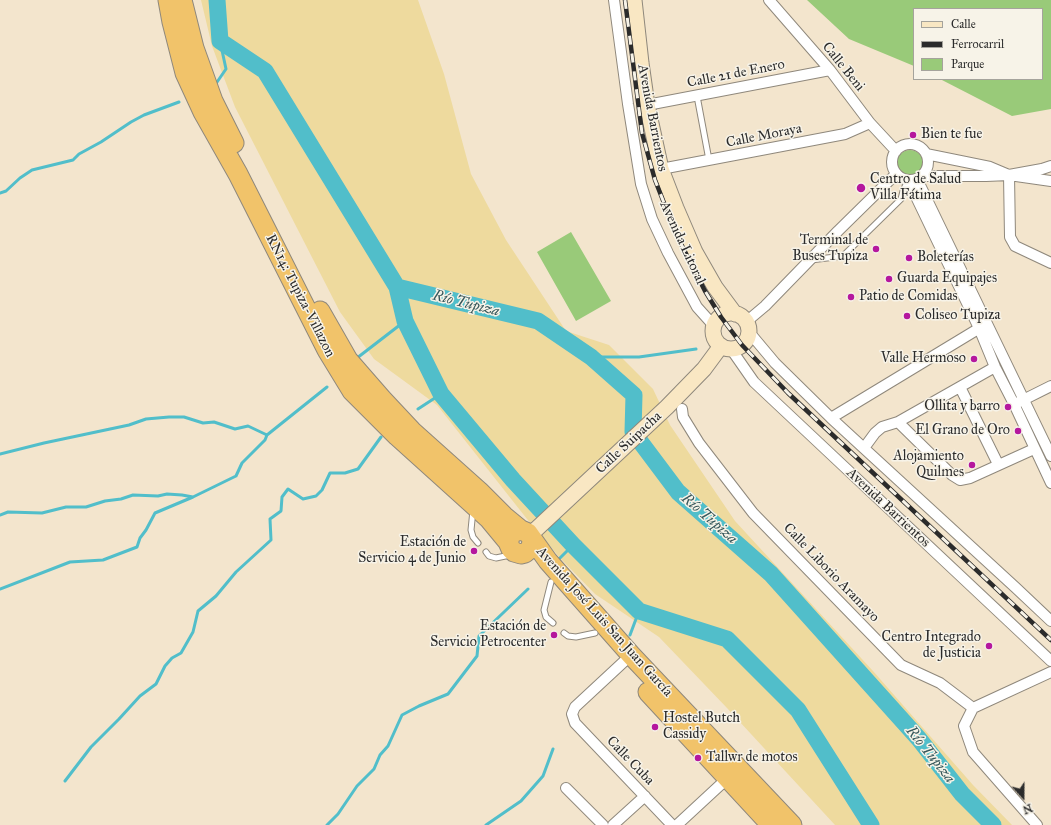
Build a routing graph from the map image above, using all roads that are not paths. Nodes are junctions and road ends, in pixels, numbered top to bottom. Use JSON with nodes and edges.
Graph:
{"nodes":[{"id":1,"x":168,"y":0,"type":"edge"},
{"id":2,"x":182,"y":0,"type":"edge"},
{"id":3,"x":614,"y":0,"type":"edge"},
{"id":4,"x":634,"y":0,"type":"edge"},
{"id":5,"x":769,"y":0,"type":"edge"},
{"id":6,"x":830,"y":70,"type":"junction"},
{"id":7,"x":697,"y":96,"type":"junction"},
{"id":8,"x":647,"y":105,"type":"junction"},
{"id":9,"x":870,"y":123,"type":"junction"},
{"id":10,"x":221,"y":130,"type":"junction"},
{"id":11,"x":896,"y":151,"type":"junction"},
{"id":12,"x":926,"y":154,"type":"junction"},
{"id":13,"x":709,"y":160,"type":"junction"},
{"id":14,"x":1051,"y":166,"type":"edge"},
{"id":15,"x":661,"y":169,"type":"junction"},
{"id":16,"x":896,"y":174,"type":"junction"},
{"id":17,"x":1009,"y":175,"type":"junction"},
{"id":18,"x":916,"y":179,"type":"junction"},
{"id":19,"x":1051,"y":181,"type":"edge"},
{"id":20,"x":810,"y":260,"type":"junction"},
{"id":21,"x":1051,"y":264,"type":"edge"},
{"id":22,"x":743,"y":322,"type":"junction"},
{"id":23,"x":714,"y":326,"type":"junction"},
{"id":24,"x":983,"y":326,"type":"junction"},
{"id":25,"x":726,"y":347,"type":"junction"},
{"id":26,"x":995,"y":367,"type":"junction"},
{"id":27,"x":960,"y":386,"type":"junction"},
{"id":28,"x":1051,"y":386,"type":"edge"},
{"id":29,"x":1024,"y":399,"type":"junction"},
{"id":30,"x":1014,"y":404,"type":"junction"},
{"id":31,"x":378,"y":407,"type":"junction"},
{"id":32,"x":675,"y":408,"type":"junction"},
{"id":33,"x":831,"y":418,"type":"junction"},
{"id":34,"x":898,"y":422,"type":"junction"},
{"id":35,"x":864,"y":448,"type":"junction"},
{"id":36,"x":1034,"y":449,"type":"junction"},
{"id":37,"x":1051,"y":456,"type":"edge"},
{"id":38,"x":998,"y":464,"type":"junction"},
{"id":39,"x":1051,"y":483,"type":"edge"},
{"id":40,"x":473,"y":505,"type":"junction"},
{"id":41,"x":522,"y":540,"type":"junction"},
{"id":42,"x":478,"y":543,"type":"dead end"},
{"id":43,"x":486,"y":552,"type":"dead end"},
{"id":44,"x":551,"y":582,"type":"junction"},
{"id":45,"x":1051,"y":621,"type":"edge"},
{"id":46,"x":553,"y":623,"type":"dead end"},
{"id":47,"x":564,"y":633,"type":"dead end"},
{"id":48,"x":595,"y":633,"type":"junction"},
{"id":49,"x":627,"y":660,"type":"junction"},
{"id":50,"x":1051,"y":661,"type":"edge"},
{"id":51,"x":1051,"y":672,"type":"edge"},
{"id":52,"x":973,"y":708,"type":"junction"},
{"id":53,"x":733,"y":774,"type":"junction"},
{"id":54,"x":566,"y":788,"type":"dead end"},
{"id":55,"x":645,"y":796,"type":"junction"},
{"id":56,"x":603,"y":825,"type":"edge"},
{"id":57,"x":613,"y":825,"type":"edge"},
{"id":58,"x":672,"y":825,"type":"edge"},
{"id":59,"x":677,"y":825,"type":"edge"},
{"id":60,"x":771,"y":825,"type":"edge"},
{"id":61,"x":792,"y":825,"type":"edge"},
{"id":62,"x":1037,"y":825,"type":"edge"}],
"edges":[{"from":1,"to":10,"type":"highway","name":"RN14: Tupiza-Villazon"},
{"from":2,"to":10,"type":"highway","name":"RN14: Tupiza-Villazon"},
{"from":3,"to":23,"type":"street","name":"Avenida Litoral"},
{"from":4,"to":8,"type":"street","name":"Avenida Barrientos"},
{"from":5,"to":6,"type":"street","name":"Calle Beni"},
{"from":6,"to":7,"type":"street","name":"Calle 21 de Enero"},
{"from":6,"to":9,"type":"street","name":"Calle Beni"},
{"from":7,"to":8,"type":"street","name":"Calle 21 de Enero"},
{"from":7,"to":13,"type":"lane"},
{"from":8,"to":15,"type":"street","name":"Avenida Barrientos"},
{"from":9,"to":11,"type":"street","name":"Calle Beni"},
{"from":9,"to":13,"type":"street","name":"Calle Moraya"},
{"from":10,"to":31,"type":"highway","name":"RN14: Tupiza-Villazon"},
{"from":11,"to":12,"type":"street"},
{"from":11,"to":16,"type":"street"},
{"from":12,"to":17,"type":"street"},
{"from":12,"to":18,"type":"street"},
{"from":13,"to":15,"type":"street","name":"Calle Moraya"},
{"from":14,"to":17,"type":"street"},
{"from":15,"to":22,"type":"street","name":"Avenida Barrientos"},
{"from":16,"to":18,"type":"street"},
{"from":16,"to":20,"type":"street"},
{"from":17,"to":18,"type":"street"},
{"from":17,"to":19,"type":"street"},
{"from":17,"to":21,"type":"street"},
{"from":18,"to":20,"type":"lane"},
{"from":18,"to":24,"type":"street"},
{"from":20,"to":22,"type":"street"},
{"from":22,"to":23,"type":"street"},
{"from":22,"to":25,"type":"street"},
{"from":22,"to":33,"type":"street","name":"Avenida Barrientos"},
{"from":23,"to":25,"type":"street"},
{"from":24,"to":26,"type":"street"},
{"from":24,"to":29,"type":"street"},
{"from":24,"to":33,"type":"street"},
{"from":25,"to":32,"type":"street","name":"Calle Suipacha"},
{"from":25,"to":50,"type":"street","name":"Avenida Barrientos"},
{"from":26,"to":27,"type":"street"},
{"from":26,"to":30,"type":"street"},
{"from":27,"to":34,"type":"street"},
{"from":27,"to":38,"type":"street"},
{"from":28,"to":29,"type":"street"},
{"from":29,"to":30,"type":"street"},
{"from":29,"to":37,"type":"street"},
{"from":30,"to":36,"type":"street"},
{"from":31,"to":40,"type":"highway","name":"RN14: Tupiza-Villazon"},
{"from":31,"to":41,"type":"highway","name":"RN14: Tupiza-Villazon"},
{"from":32,"to":41,"type":"street","name":"Calle Suipacha"},
{"from":32,"to":52,"type":"street","name":"Calle Liborio Aramayo"},
{"from":33,"to":35,"type":"street","name":"Avenida Barrientos"},
{"from":34,"to":35,"type":"street"},
{"from":34,"to":38,"type":"street"},
{"from":35,"to":45,"type":"street","name":"Avenida Barrientos"},
{"from":36,"to":38,"type":"street"},
{"from":36,"to":39,"type":"street"},
{"from":40,"to":41,"type":"highway","name":"RN14: Tupiza-Villazon"},
{"from":40,"to":42,"type":"lane"},
{"from":41,"to":43,"type":"lane"},
{"from":41,"to":44,"type":"highway","name":"Avenida José Luis San Juan García"},
{"from":41,"to":49,"type":"highway","name":"Avenida José Luis San Juan García"},
{"from":44,"to":46,"type":"lane"},
{"from":44,"to":48,"type":"highway","name":"Avenida José Luis San Juan García"},
{"from":47,"to":48,"type":"lane"},
{"from":48,"to":49,"type":"highway","name":"Avenida José Luis San Juan García"},
{"from":49,"to":53,"type":"highway","name":"Avenida José Luis San Juan García"},
{"from":49,"to":55,"type":"street","name":"Calle Cuba"},
{"from":51,"to":52,"type":"street"},
{"from":52,"to":62,"type":"street"},
{"from":53,"to":59,"type":"street"},
{"from":53,"to":60,"type":"highway","name":"Avenida José Luis San Juan García"},
{"from":53,"to":61,"type":"highway","name":"Avenida José Luis San Juan García"},
{"from":54,"to":56,"type":"street"},
{"from":55,"to":57,"type":"street"},
{"from":55,"to":58,"type":"street","name":"Calle Cuba"}]}
